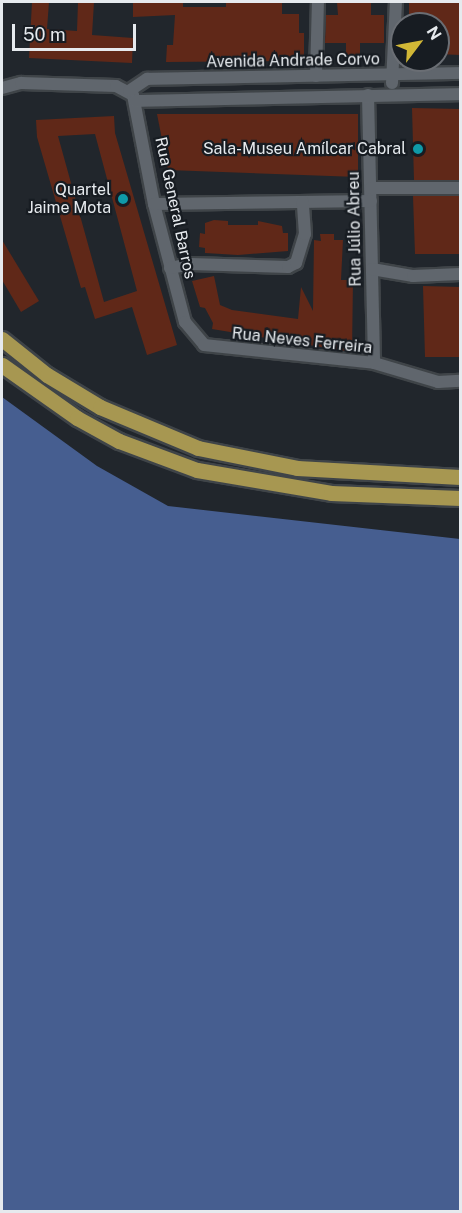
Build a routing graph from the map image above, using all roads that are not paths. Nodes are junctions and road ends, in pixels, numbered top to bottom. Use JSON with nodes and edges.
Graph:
{"nodes":[{"id":1,"x":318,"y":2,"type":"edge"},
{"id":2,"x":396,"y":2,"type":"edge"},
{"id":3,"x":460,"y":73,"type":"edge"},
{"id":4,"x":316,"y":76,"type":"junction"},
{"id":5,"x":395,"y":76,"type":"junction"},
{"id":6,"x":2,"y":88,"type":"edge"},
{"id":7,"x":460,"y":94,"type":"edge"},
{"id":8,"x":368,"y":95,"type":"junction"},
{"id":9,"x":387,"y":95,"type":"junction"},
{"id":10,"x":132,"y":96,"type":"junction"},
{"id":11,"x":371,"y":188,"type":"junction"},
{"id":12,"x":460,"y":188,"type":"edge"},
{"id":13,"x":371,"y":201,"type":"junction"},
{"id":14,"x":303,"y":202,"type":"junction"},
{"id":15,"x":154,"y":204,"type":"junction"},
{"id":16,"x":170,"y":267,"type":"junction"},
{"id":17,"x":372,"y":269,"type":"junction"},
{"id":18,"x":460,"y":274,"type":"edge"},
{"id":19,"x":185,"y":322,"type":"joint"},
{"id":20,"x":2,"y":339,"type":"edge"},
{"id":21,"x":374,"y":363,"type":"junction"},
{"id":22,"x":2,"y":365,"type":"edge"},
{"id":23,"x":460,"y":381,"type":"edge"},
{"id":24,"x":460,"y":477,"type":"edge"},
{"id":25,"x":460,"y":498,"type":"edge"}],
"edges":[{"from":1,"to":4,"type":"street"},
{"from":2,"to":5,"type":"street"},
{"from":3,"to":5,"type":"street","name":"Avenida Andrade Corvo"},
{"from":4,"to":5,"type":"street","name":"Avenida Andrade Corvo"},
{"from":4,"to":10,"type":"street","name":"Avenida Andrade Corvo"},
{"from":5,"to":9,"type":"street"},
{"from":6,"to":10,"type":"street"},
{"from":7,"to":9,"type":"street"},
{"from":8,"to":9,"type":"street"},
{"from":8,"to":10,"type":"street"},
{"from":8,"to":11,"type":"street","name":"Rua Júlio Abreu"},
{"from":10,"to":15,"type":"street","name":"Rua General Barros"},
{"from":11,"to":12,"type":"street"},
{"from":11,"to":13,"type":"street","name":"Rua Júlio Abreu"},
{"from":13,"to":14,"type":"street"},
{"from":13,"to":17,"type":"street","name":"Rua Júlio Abreu"},
{"from":14,"to":15,"type":"street"},
{"from":14,"to":16,"type":"street"},
{"from":15,"to":16,"type":"street","name":"Rua General Barros"},
{"from":16,"to":19,"type":"street","name":"Rua General Barros"},
{"from":17,"to":18,"type":"street"},
{"from":17,"to":21,"type":"street","name":"Rua Júlio Abreu"},
{"from":19,"to":21,"type":"street","name":"Rua Neves Ferreira"},
{"from":20,"to":24,"type":"main road"},
{"from":21,"to":23,"type":"street","name":"Rua Neves Ferreira"},
{"from":22,"to":25,"type":"main road"}]}
